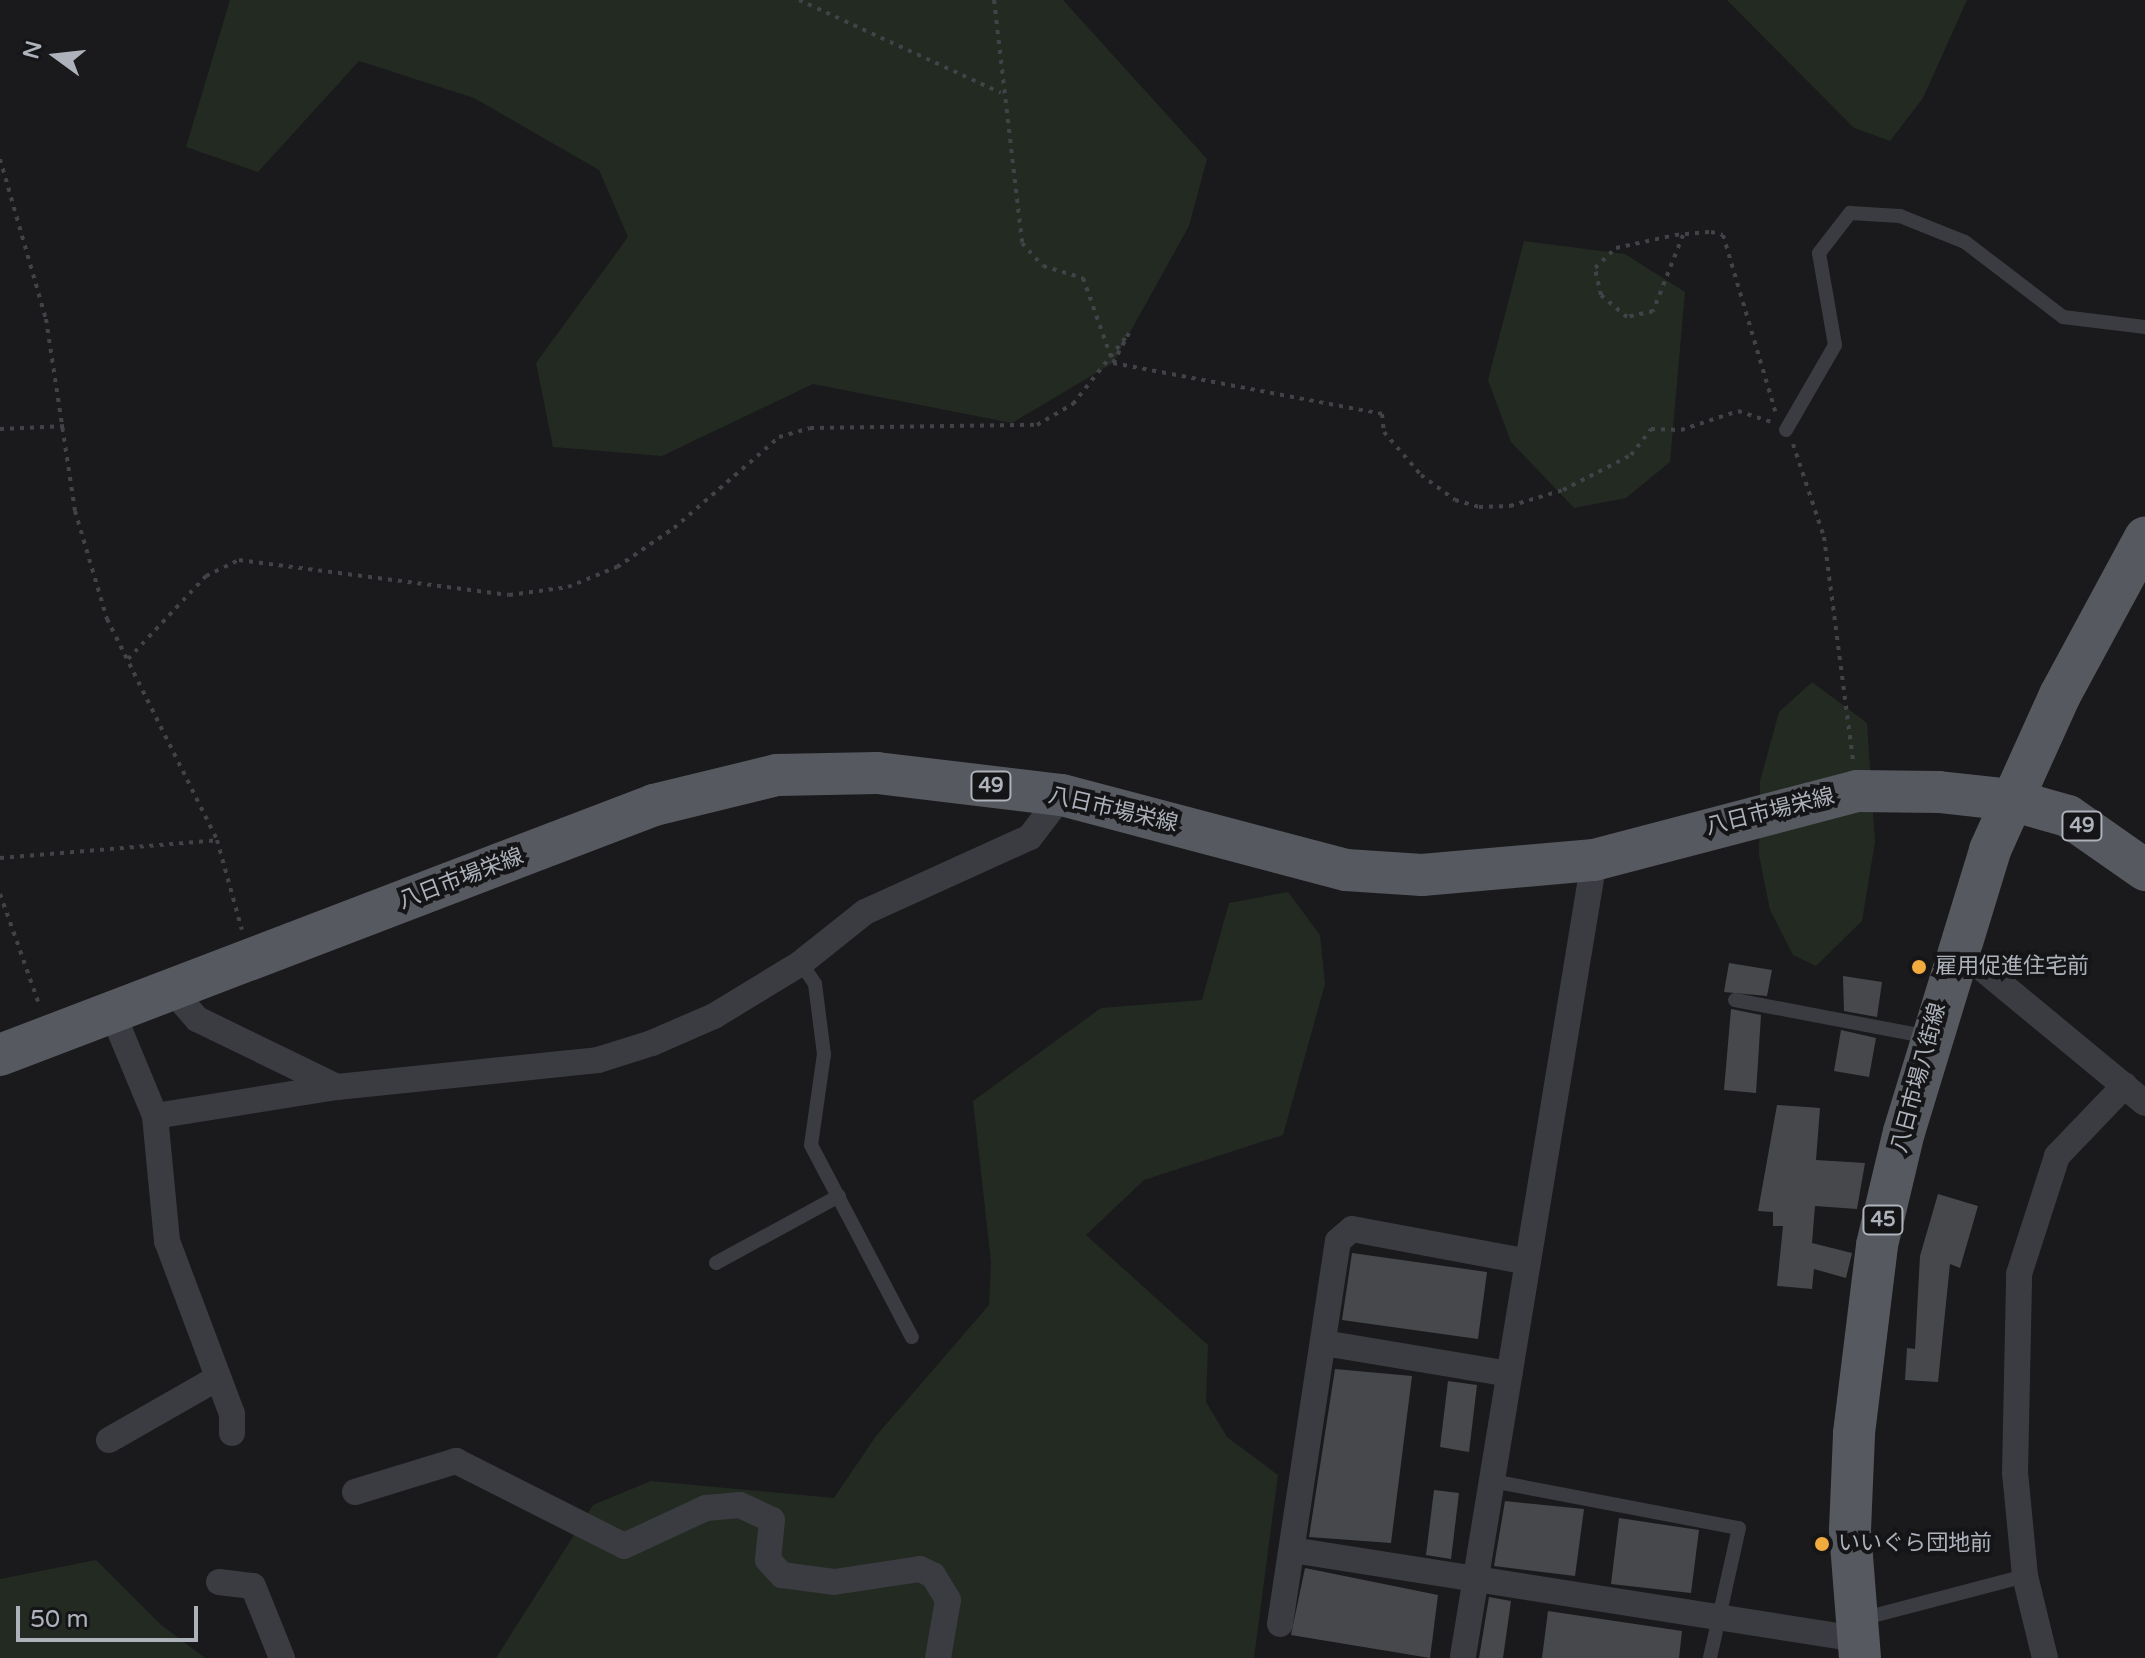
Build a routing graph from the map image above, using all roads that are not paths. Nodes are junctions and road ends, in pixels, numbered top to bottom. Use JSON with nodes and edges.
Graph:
{"nodes":[{"id":1,"x":2145,"y":327,"type":"edge"},
{"id":2,"x":1786,"y":430,"type":"road end"},
{"id":3,"x":2145,"y":538,"type":"edge"},
{"id":4,"x":1062,"y":795,"type":"junction"},
{"id":5,"x":2011,"y":800,"type":"junction"},
{"id":6,"x":1594,"y":860,"type":"junction"},
{"id":7,"x":2145,"y":870,"type":"edge"},
{"id":8,"x":1955,"y":946,"type":"junction"},
{"id":9,"x":801,"y":963,"type":"junction"},
{"id":10,"x":171,"y":989,"type":"junction"},
{"id":11,"x":1735,"y":1000,"type":"dead end"},
{"id":12,"x":112,"y":1012,"type":"junction"},
{"id":13,"x":1930,"y":1037,"type":"junction"},
{"id":14,"x":0,"y":1055,"type":"edge"},
{"id":15,"x":2125,"y":1085,"type":"junction"},
{"id":16,"x":337,"y":1087,"type":"junction"},
{"id":17,"x":2145,"y":1103,"type":"edge"},
{"id":18,"x":155,"y":1116,"type":"junction"},
{"id":19,"x":839,"y":1196,"type":"junction"},
{"id":20,"x":1528,"y":1262,"type":"junction"},
{"id":21,"x":716,"y":1263,"type":"dead end"},
{"id":22,"x":912,"y":1337,"type":"dead end"},
{"id":23,"x":1324,"y":1343,"type":"junction"},
{"id":24,"x":1509,"y":1374,"type":"junction"},
{"id":25,"x":216,"y":1379,"type":"junction"},
{"id":26,"x":232,"y":1433,"type":"dead end"},
{"id":27,"x":109,"y":1440,"type":"dead end"},
{"id":28,"x":1492,"y":1481,"type":"junction"},
{"id":29,"x":355,"y":1492,"type":"dead end"},
{"id":30,"x":1292,"y":1550,"type":"junction"},
{"id":31,"x":2025,"y":1576,"type":"junction"},
{"id":32,"x":1476,"y":1579,"type":"junction"},
{"id":33,"x":219,"y":1582,"type":"dead end"},
{"id":34,"x":1720,"y":1615,"type":"junction"},
{"id":35,"x":1280,"y":1624,"type":"dead end"},
{"id":36,"x":1858,"y":1639,"type":"edge"},
{"id":37,"x":1463,"y":1656,"type":"edge"},
{"id":38,"x":282,"y":1658,"type":"edge"},
{"id":39,"x":938,"y":1658,"type":"edge"},
{"id":40,"x":1710,"y":1658,"type":"edge"},
{"id":41,"x":2045,"y":1658,"type":"edge"}],
"edges":[{"from":1,"to":2,"type":"lane"},
{"from":3,"to":5,"type":"main road","name":"八日市場八街線","number":"45"},
{"from":4,"to":6,"type":"main road","name":"八日市場栄線","number":"49"},
{"from":4,"to":9,"type":"street"},
{"from":4,"to":10,"type":"main road","name":"八日市場栄線","number":"49"},
{"from":5,"to":6,"type":"main road","name":"八日市場栄線","number":"49"},
{"from":5,"to":7,"type":"main road","name":"八日市場栄線","number":"49"},
{"from":5,"to":8,"type":"main road","name":"八日市場八街線","number":"45"},
{"from":6,"to":20,"type":"street"},
{"from":8,"to":13,"type":"main road","name":"八日市場八街線","number":"45"},
{"from":8,"to":15,"type":"street"},
{"from":9,"to":16,"type":"street"},
{"from":9,"to":19,"type":"lane"},
{"from":10,"to":12,"type":"main road","name":"八日市場栄線","number":"49"},
{"from":10,"to":16,"type":"street"},
{"from":11,"to":13,"type":"lane"},
{"from":12,"to":14,"type":"main road","name":"八日市場栄線","number":"49"},
{"from":12,"to":18,"type":"street"},
{"from":13,"to":36,"type":"main road","name":"八日市場八街線","number":"45"},
{"from":15,"to":17,"type":"street"},
{"from":15,"to":31,"type":"street"},
{"from":16,"to":18,"type":"street"},
{"from":18,"to":25,"type":"street"},
{"from":19,"to":21,"type":"lane"},
{"from":19,"to":22,"type":"lane"},
{"from":20,"to":23,"type":"street"},
{"from":20,"to":24,"type":"street"},
{"from":23,"to":24,"type":"street"},
{"from":23,"to":30,"type":"street"},
{"from":24,"to":28,"type":"street"},
{"from":25,"to":26,"type":"street"},
{"from":25,"to":27,"type":"street"},
{"from":28,"to":32,"type":"street"},
{"from":28,"to":34,"type":"lane"},
{"from":29,"to":39,"type":"street"},
{"from":30,"to":32,"type":"street"},
{"from":30,"to":35,"type":"street"},
{"from":31,"to":36,"type":"lane"},
{"from":31,"to":41,"type":"street"},
{"from":32,"to":34,"type":"street"},
{"from":32,"to":37,"type":"street"},
{"from":33,"to":38,"type":"street"},
{"from":34,"to":36,"type":"street"},
{"from":34,"to":40,"type":"lane"}]}
